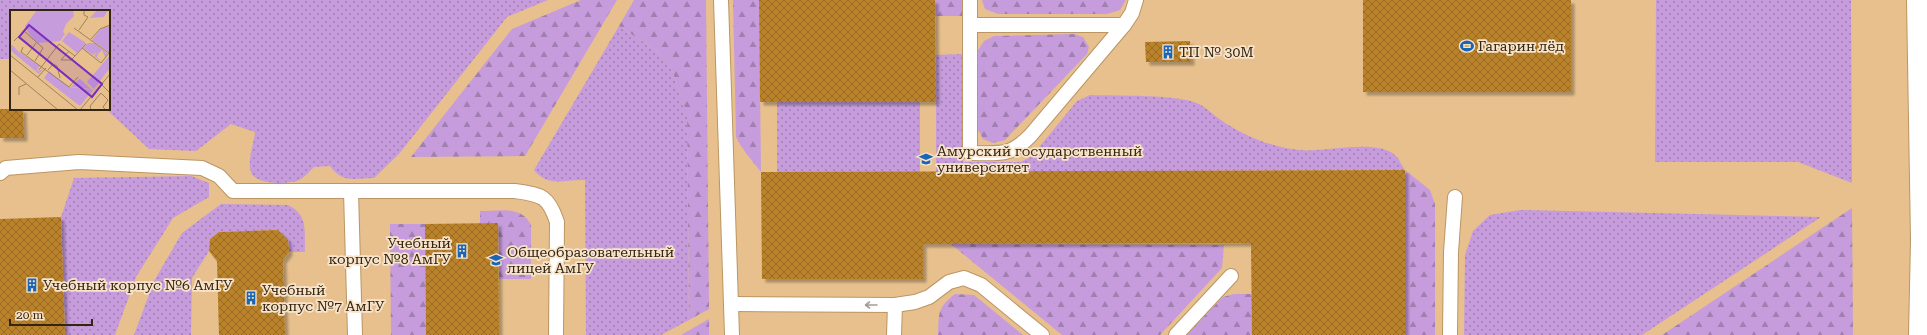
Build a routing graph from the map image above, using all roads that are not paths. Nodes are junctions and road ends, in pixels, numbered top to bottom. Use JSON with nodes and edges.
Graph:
{"nodes":[{"id":1,"x":721,"y":0,"type":"edge"},
{"id":2,"x":970,"y":0,"type":"edge"},
{"id":3,"x":1136,"y":0,"type":"edge"},
{"id":4,"x":1918,"y":0,"type":"edge"},
{"id":5,"x":1922,"y":22,"type":"edge"},
{"id":6,"x":970,"y":25,"type":"junction"},
{"id":7,"x":1124,"y":25,"type":"junction"},
{"id":8,"x":0,"y":173,"type":"edge"},
{"id":9,"x":351,"y":191,"type":"junction"},
{"id":10,"x":1455,"y":197,"type":"dead end"},
{"id":11,"x":1231,"y":276,"type":"dead end"},
{"id":12,"x":731,"y":304,"type":"junction"},
{"id":13,"x":895,"y":305,"type":"junction"},
{"id":14,"x":355,"y":335,"type":"edge"},
{"id":15,"x":556,"y":335,"type":"edge"},
{"id":16,"x":732,"y":335,"type":"edge"},
{"id":17,"x":894,"y":335,"type":"edge"},
{"id":18,"x":1042,"y":335,"type":"edge"},
{"id":19,"x":1176,"y":335,"type":"edge"},
{"id":20,"x":1450,"y":335,"type":"edge"},
{"id":21,"x":1920,"y":335,"type":"edge"}],
"edges":[{"from":1,"to":12,"type":"lane"},
{"from":2,"to":6,"type":"lane"},
{"from":3,"to":7,"type":"lane"},
{"from":4,"to":5,"type":"street"},
{"from":5,"to":21,"type":"street"},
{"from":6,"to":7,"type":"lane"},
{"from":6,"to":7,"type":"lane"},
{"from":8,"to":9,"type":"lane"},
{"from":9,"to":14,"type":"lane"},
{"from":9,"to":15,"type":"lane"},
{"from":10,"to":20,"type":"lane"},
{"from":11,"to":19,"type":"lane"},
{"from":13,"to":12,"type":"lane","one_way":true},
{"from":12,"to":16,"type":"lane"},
{"from":13,"to":17,"type":"lane"},
{"from":13,"to":18,"type":"lane"}]}
